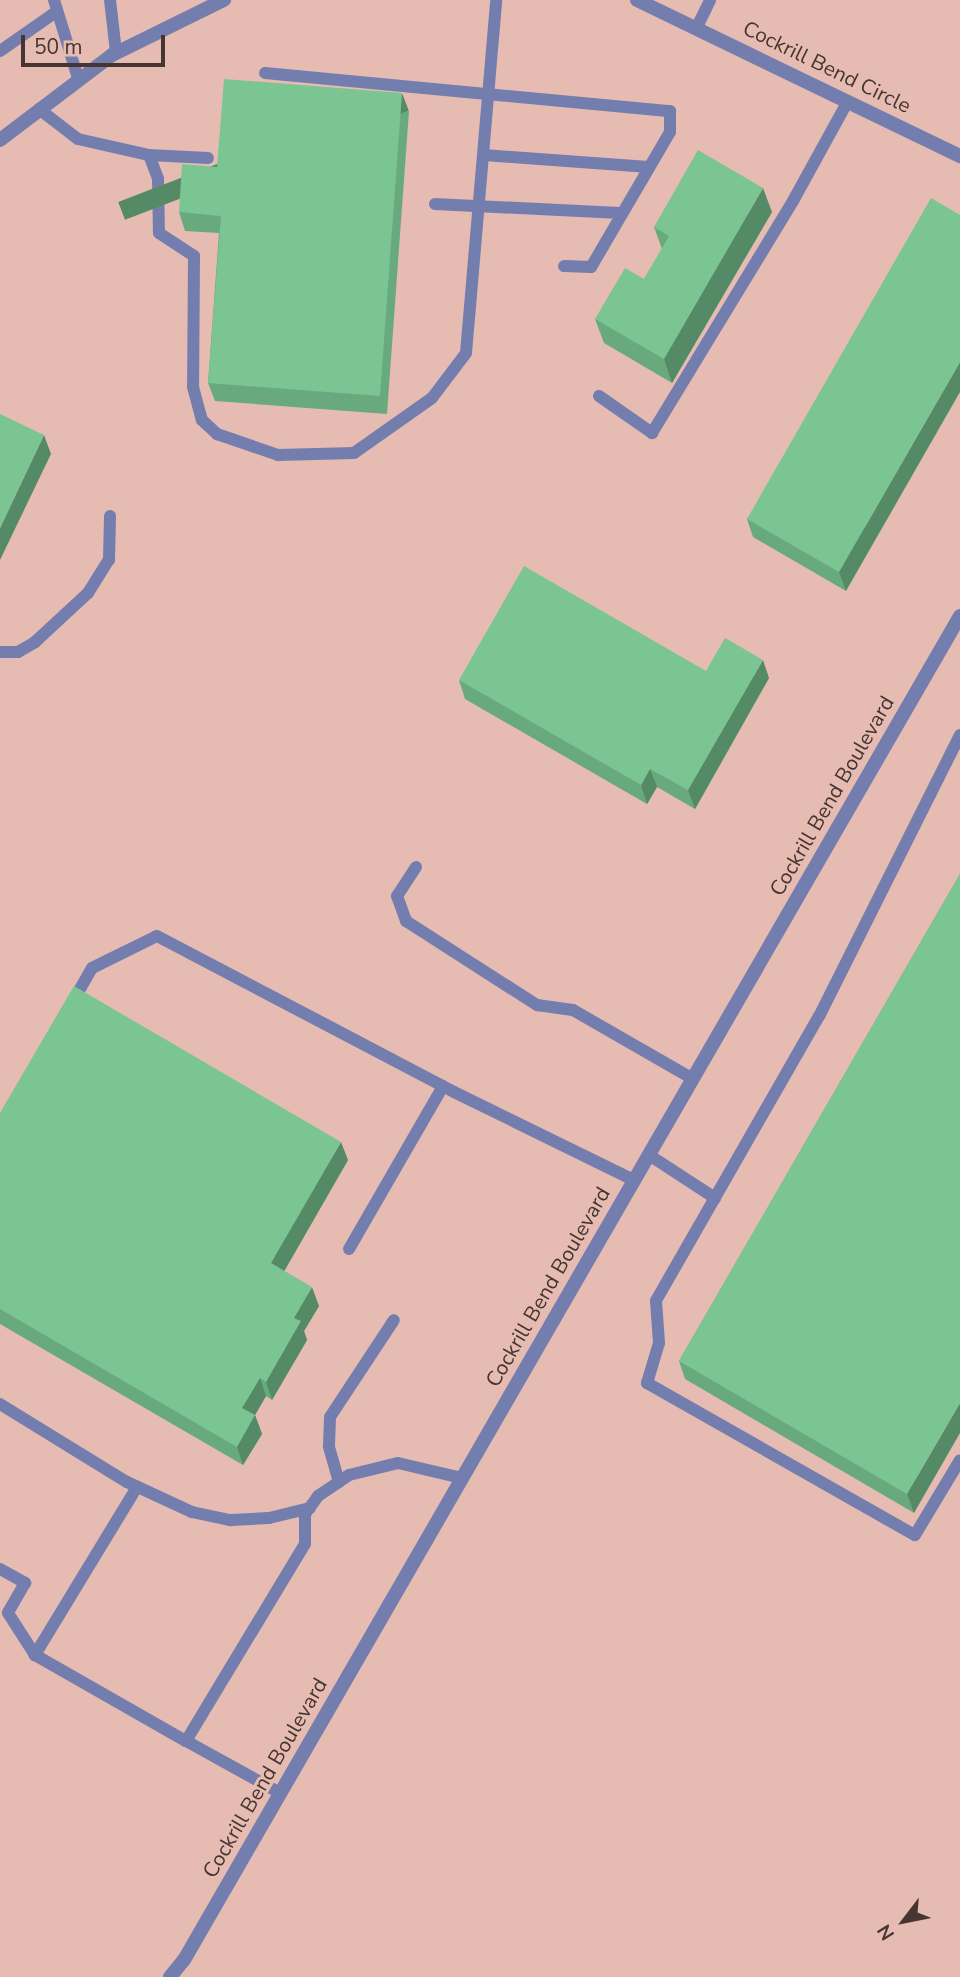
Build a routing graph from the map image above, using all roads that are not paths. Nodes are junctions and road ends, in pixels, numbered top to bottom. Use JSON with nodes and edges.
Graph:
{"nodes":[{"id":1,"x":110,"y":0,"type":"edge"},
{"id":2,"x":496,"y":0,"type":"edge"},
{"id":3,"x":637,"y":0,"type":"edge"},
{"id":4,"x":710,"y":0,"type":"edge"},
{"id":5,"x":217,"y":1,"type":"edge"},
{"id":6,"x":55,"y":6,"type":"edge"},
{"id":7,"x":697,"y":27,"type":"junction"},
{"id":8,"x":0,"y":51,"type":"edge"},
{"id":9,"x":116,"y":52,"type":"junction"},
{"id":10,"x":265,"y":73,"type":"dead end"},
{"id":11,"x":78,"y":78,"type":"junction"},
{"id":12,"x":489,"y":92,"type":"junction"},
{"id":13,"x":848,"y":101,"type":"junction"},
{"id":14,"x":40,"y":109,"type":"junction"},
{"id":15,"x":0,"y":140,"type":"edge"},
{"id":16,"x":149,"y":155,"type":"junction"},
{"id":17,"x":484,"y":155,"type":"junction"},
{"id":18,"x":960,"y":156,"type":"edge"},
{"id":19,"x":208,"y":158,"type":"dead end"},
{"id":20,"x":649,"y":167,"type":"junction"},
{"id":21,"x":435,"y":204,"type":"dead end"},
{"id":22,"x":480,"y":207,"type":"junction"},
{"id":23,"x":620,"y":213,"type":"junction"},
{"id":24,"x":564,"y":266,"type":"dead end"},
{"id":25,"x":599,"y":396,"type":"dead end"},
{"id":26,"x":110,"y":516,"type":"dead end"},
{"id":27,"x":958,"y":625,"type":"edge"},
{"id":28,"x":0,"y":652,"type":"edge"},
{"id":29,"x":960,"y":736,"type":"edge"},
{"id":30,"x":416,"y":867,"type":"dead end"},
{"id":31,"x":66,"y":1014,"type":"edge"},
{"id":32,"x":693,"y":1079,"type":"junction"},
{"id":33,"x":443,"y":1086,"type":"junction"},
{"id":34,"x":649,"y":1155,"type":"junction"},
{"id":35,"x":634,"y":1180,"type":"junction"},
{"id":36,"x":715,"y":1198,"type":"junction"},
{"id":37,"x":349,"y":1249,"type":"dead end"},
{"id":38,"x":394,"y":1320,"type":"dead end"},
{"id":39,"x":0,"y":1404,"type":"edge"},
{"id":40,"x":960,"y":1460,"type":"edge"},
{"id":41,"x":462,"y":1478,"type":"junction"},
{"id":42,"x":339,"y":1482,"type":"junction"},
{"id":43,"x":137,"y":1487,"type":"junction"},
{"id":44,"x":310,"y":1508,"type":"junction"},
{"id":45,"x":0,"y":1569,"type":"edge"},
{"id":46,"x":35,"y":1655,"type":"junction"},
{"id":47,"x":186,"y":1741,"type":"junction"},
{"id":48,"x":280,"y":1793,"type":"junction"},
{"id":49,"x":170,"y":1977,"type":"edge"}],
"edges":[{"from":1,"to":9,"type":"lane"},
{"from":2,"to":12,"type":"lane"},
{"from":3,"to":7,"type":"street","name":"Cockrill Bend Circle"},
{"from":4,"to":7,"type":"lane"},
{"from":5,"to":9,"type":"street"},
{"from":6,"to":8,"type":"lane"},
{"from":6,"to":11,"type":"lane"},
{"from":7,"to":13,"type":"street","name":"Cockrill Bend Circle"},
{"from":9,"to":11,"type":"street"},
{"from":10,"to":12,"type":"lane"},
{"from":11,"to":14,"type":"street"},
{"from":12,"to":17,"type":"lane"},
{"from":12,"to":20,"type":"lane"},
{"from":13,"to":18,"type":"street","name":"Cockrill Bend Circle"},
{"from":13,"to":25,"type":"lane"},
{"from":14,"to":15,"type":"street"},
{"from":14,"to":16,"type":"lane"},
{"from":16,"to":19,"type":"lane"},
{"from":16,"to":22,"type":"lane"},
{"from":17,"to":20,"type":"lane"},
{"from":17,"to":22,"type":"lane"},
{"from":20,"to":23,"type":"lane"},
{"from":21,"to":22,"type":"lane"},
{"from":22,"to":23,"type":"lane"},
{"from":23,"to":24,"type":"lane"},
{"from":26,"to":28,"type":"lane"},
{"from":27,"to":32,"type":"street","name":"Cockrill Bend Boulevard"},
{"from":29,"to":36,"type":"lane"},
{"from":30,"to":32,"type":"lane"},
{"from":31,"to":33,"type":"lane"},
{"from":32,"to":34,"type":"street","name":"Cockrill Bend Boulevard"},
{"from":33,"to":35,"type":"lane"},
{"from":33,"to":37,"type":"lane"},
{"from":34,"to":35,"type":"street","name":"Cockrill Bend Boulevard"},
{"from":34,"to":36,"type":"lane"},
{"from":35,"to":41,"type":"street","name":"Cockrill Bend Boulevard"},
{"from":36,"to":40,"type":"lane"},
{"from":38,"to":42,"type":"lane"},
{"from":39,"to":43,"type":"lane"},
{"from":41,"to":42,"type":"lane"},
{"from":41,"to":48,"type":"street","name":"Cockrill Bend Boulevard"},
{"from":42,"to":44,"type":"lane"},
{"from":43,"to":44,"type":"lane"},
{"from":43,"to":46,"type":"lane"},
{"from":44,"to":47,"type":"lane"},
{"from":45,"to":46,"type":"lane"},
{"from":46,"to":47,"type":"lane"},
{"from":47,"to":48,"type":"lane"},
{"from":48,"to":49,"type":"street","name":"Cockrill Bend Boulevard"}]}
